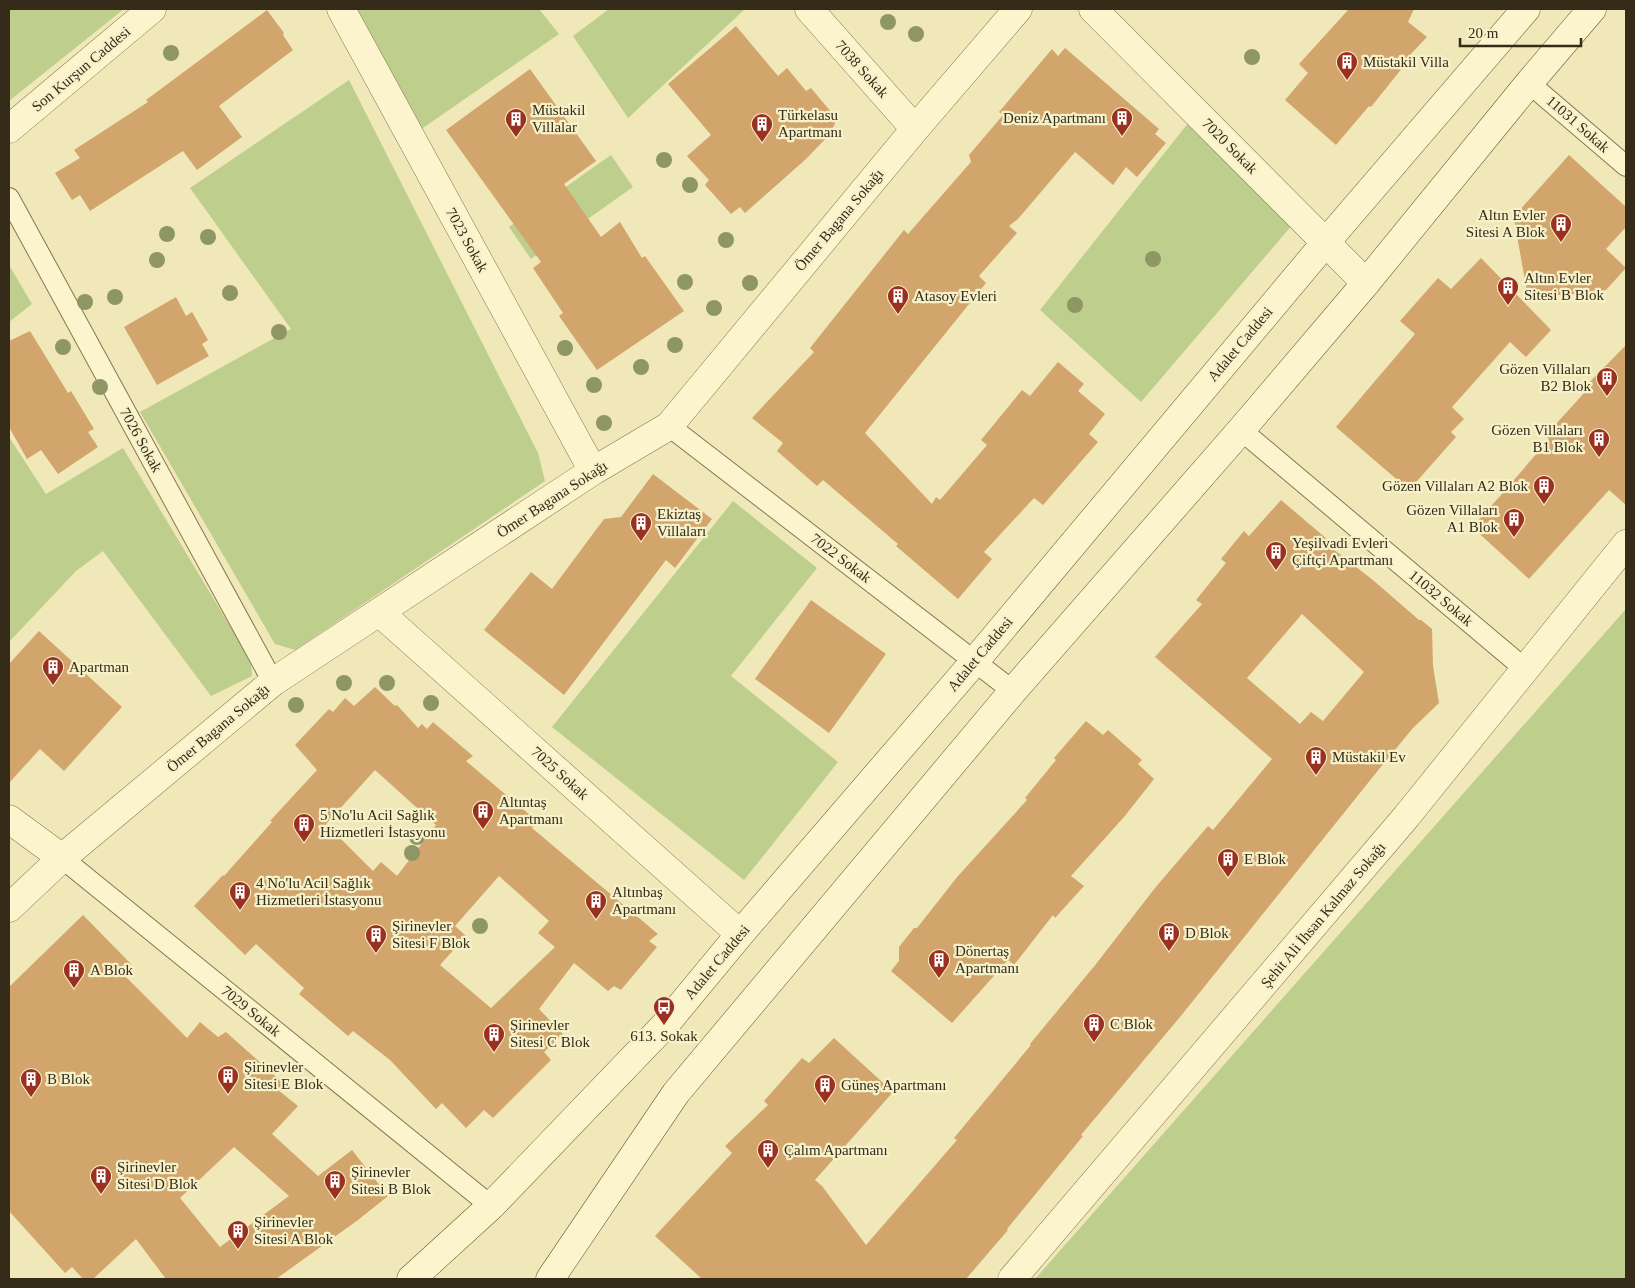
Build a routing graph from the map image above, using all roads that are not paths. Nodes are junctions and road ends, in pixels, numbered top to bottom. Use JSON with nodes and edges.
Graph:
{"nodes":[{"id":1,"x":152,"y":9,"type":"edge"},
{"id":2,"x":341,"y":9,"type":"edge"},
{"id":3,"x":809,"y":9,"type":"edge"},
{"id":4,"x":1018,"y":9,"type":"edge"},
{"id":5,"x":1093,"y":9,"type":"edge"},
{"id":6,"x":1526,"y":9,"type":"edge"},
{"id":7,"x":1592,"y":9,"type":"edge"},
{"id":8,"x":1529,"y":83,"type":"junction"},
{"id":9,"x":9,"y":129,"type":"edge"},
{"id":10,"x":915,"y":129,"type":"junction"},
{"id":11,"x":1626,"y":166,"type":"edge"},
{"id":12,"x":9,"y":198,"type":"edge"},
{"id":13,"x":1326,"y":242,"type":"junction"},
{"id":14,"x":1366,"y":283,"type":"junction"},
{"id":15,"x":668,"y":426,"type":"junction"},
{"id":16,"x":1241,"y":430,"type":"junction"},
{"id":17,"x":594,"y":471,"type":"junction"},
{"id":18,"x":1626,"y":544,"type":"edge"},
{"id":19,"x":379,"y":612,"type":"junction"},
{"id":20,"x":975,"y":661,"type":"junction"},
{"id":21,"x":1525,"y":669,"type":"junction"},
{"id":22,"x":274,"y":682,"type":"junction"},
{"id":23,"x":1014,"y":691,"type":"junction"},
{"id":24,"x":9,"y":819,"type":"edge"},
{"id":25,"x":62,"y":858,"type":"junction"},
{"id":26,"x":9,"y":908,"type":"edge"},
{"id":27,"x":740,"y":934,"type":"junction"},
{"id":28,"x":491,"y":1206,"type":"junction"},
{"id":29,"x":411,"y":1279,"type":"edge"},
{"id":30,"x":550,"y":1279,"type":"edge"},
{"id":31,"x":1012,"y":1279,"type":"edge"}],
"edges":[{"from":1,"to":9,"type":"street","name":"Son Kurşun Caddesi"},
{"from":2,"to":17,"type":"street","name":"7023 Sokak"},
{"from":3,"to":10,"type":"street","name":"7038 Sokak"},
{"from":4,"to":10,"type":"street","name":"Ömer Bagana Sokağı"},
{"from":5,"to":13,"type":"street","name":"7020 Sokak"},
{"from":6,"to":13,"type":"street","name":"Adalet Caddesi"},
{"from":7,"to":8,"type":"street"},
{"from":8,"to":11,"type":"lane","name":"11031 Sokak"},
{"from":8,"to":14,"type":"street"},
{"from":10,"to":15,"type":"street","name":"Ömer Bagana Sokağı"},
{"from":12,"to":22,"type":"lane","name":"7026 Sokak"},
{"from":13,"to":14,"type":"street","name":"7020 Sokak"},
{"from":13,"to":20,"type":"street","name":"Adalet Caddesi"},
{"from":14,"to":16,"type":"street"},
{"from":15,"to":17,"type":"street","name":"Ömer Bagana Sokağı"},
{"from":15,"to":20,"type":"lane","name":"7022 Sokak"},
{"from":16,"to":21,"type":"lane","name":"11032 Sokak"},
{"from":16,"to":23,"type":"street"},
{"from":17,"to":19,"type":"street","name":"Ömer Bagana Sokağı"},
{"from":18,"to":21,"type":"street","name":"Şehit Ali İhsan Kalmaz Sokağı"},
{"from":19,"to":22,"type":"street","name":"Ömer Bagana Sokağı"},
{"from":19,"to":27,"type":"street","name":"7025 Sokak"},
{"from":20,"to":23,"type":"lane","name":"7022 Sokak"},
{"from":20,"to":27,"type":"street","name":"Adalet Caddesi"},
{"from":21,"to":31,"type":"street","name":"Şehit Ali İhsan Kalmaz Sokağı"},
{"from":22,"to":25,"type":"street","name":"Ömer Bagana Sokağı"},
{"from":23,"to":30,"type":"street"},
{"from":24,"to":25,"type":"street","name":"7029 Sokak"},
{"from":25,"to":26,"type":"street","name":"Ömer Bagana Sokağı"},
{"from":25,"to":28,"type":"lane","name":"7029 Sokak"},
{"from":27,"to":28,"type":"street","name":"Adalet Caddesi"},
{"from":28,"to":29,"type":"street","name":"Adalet Caddesi"}]}
